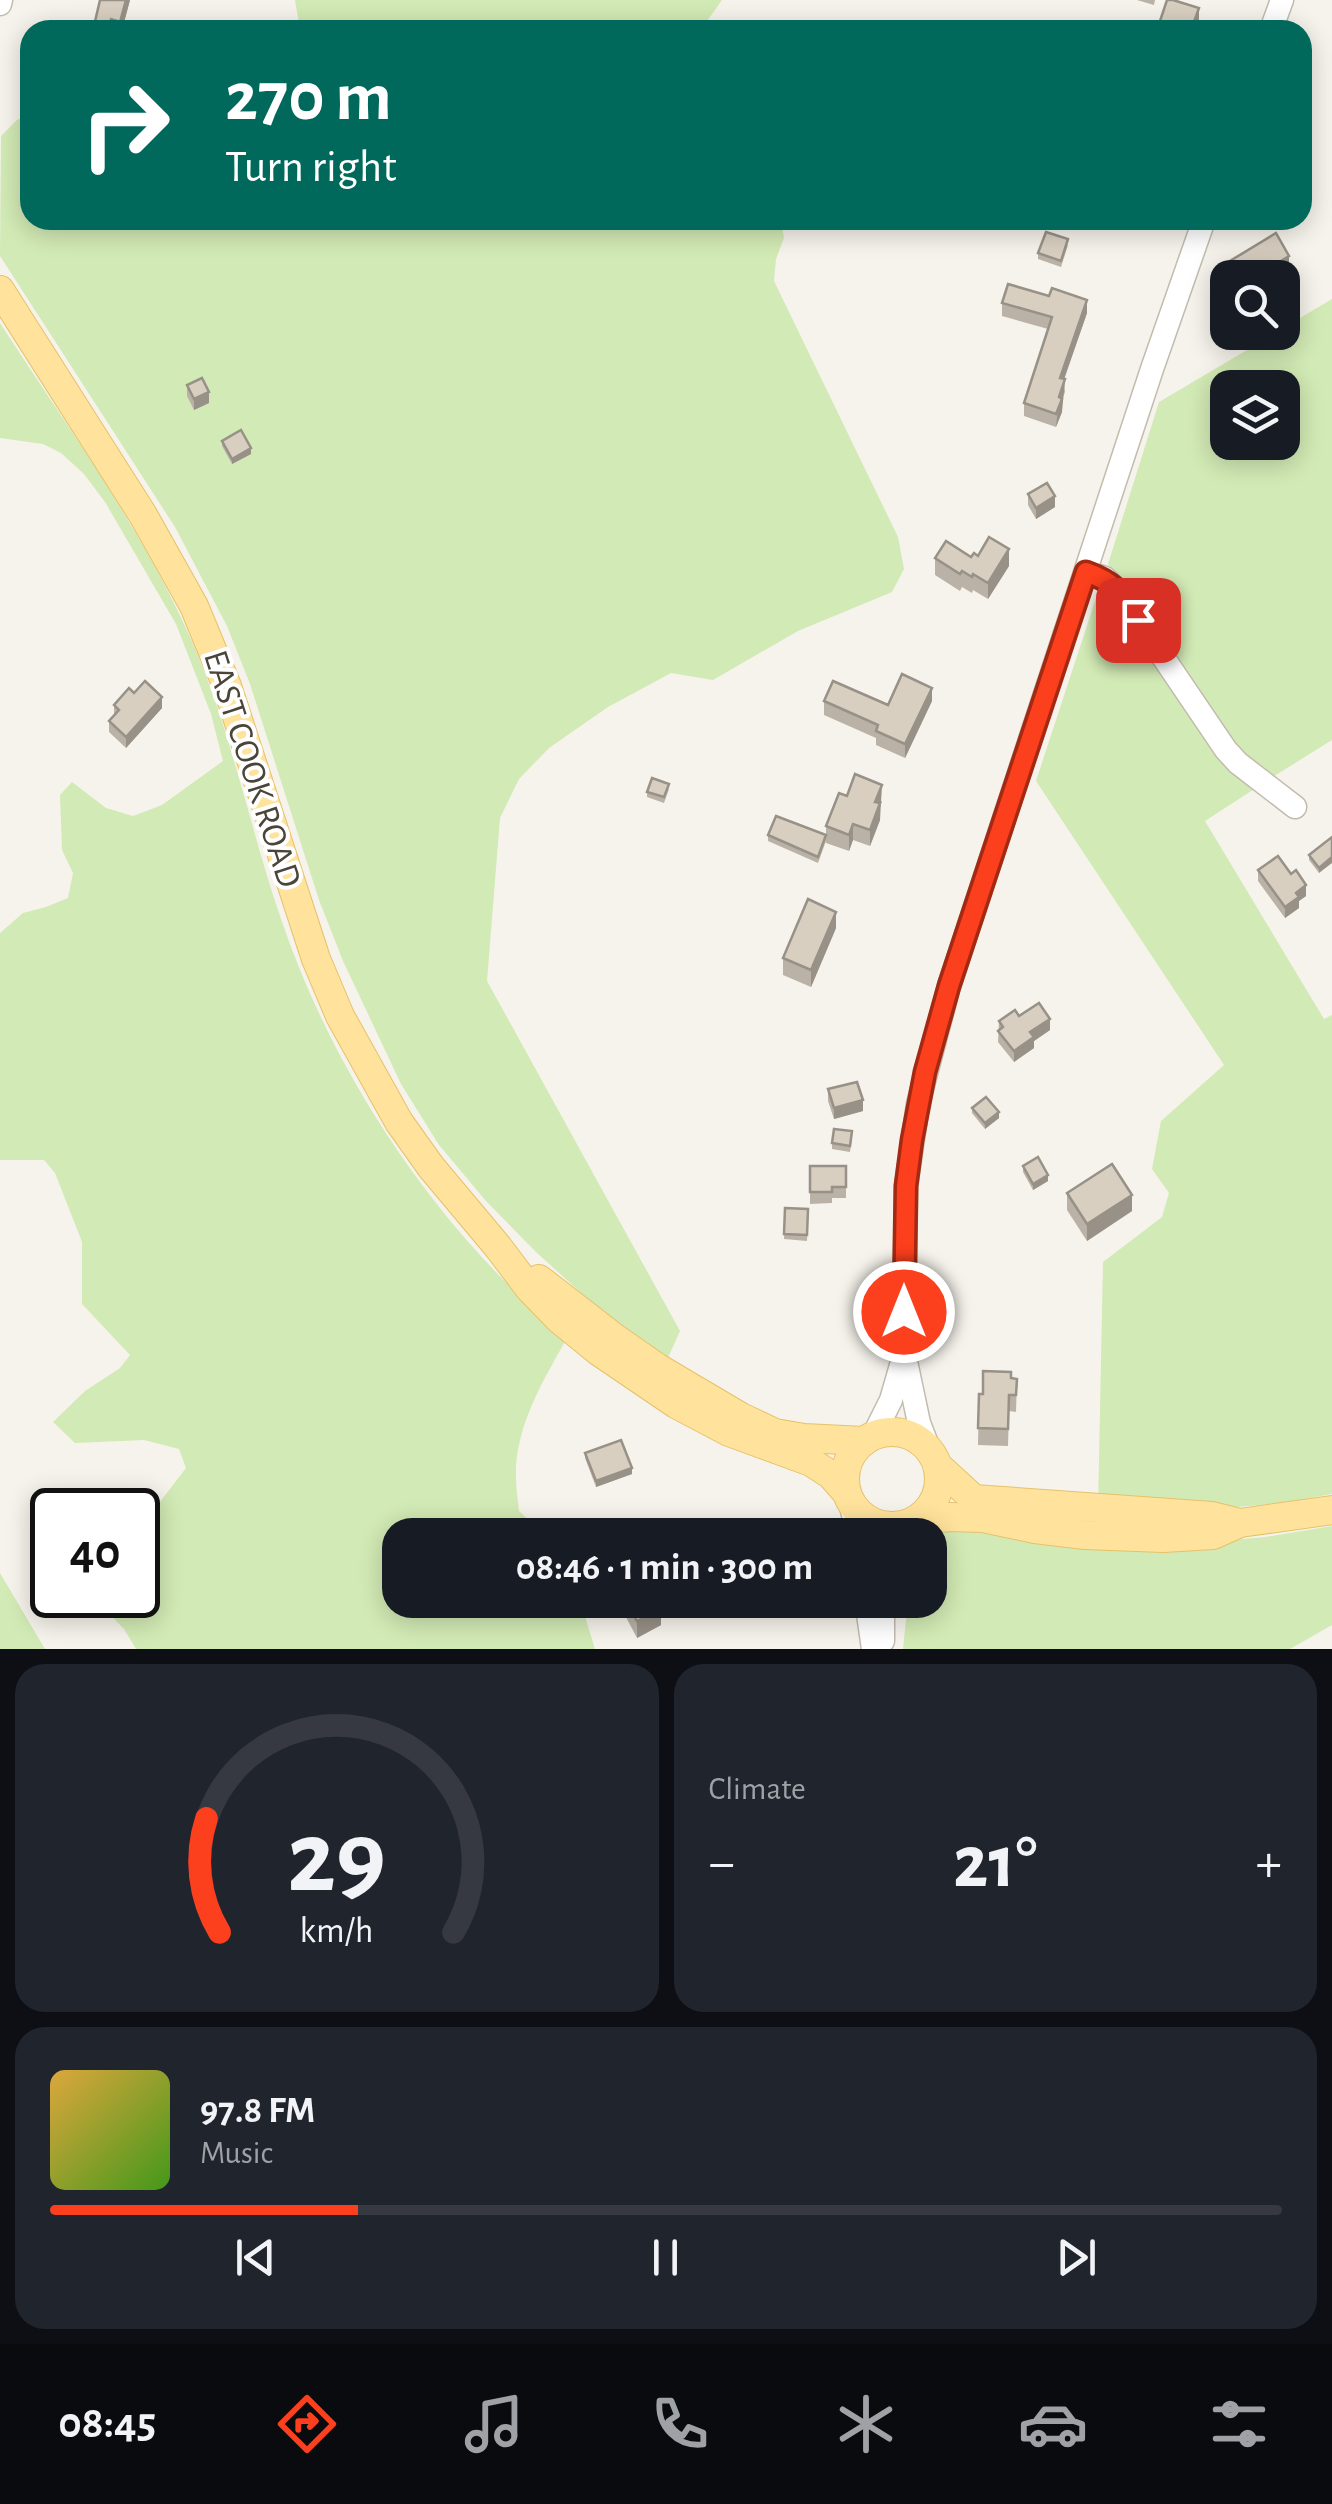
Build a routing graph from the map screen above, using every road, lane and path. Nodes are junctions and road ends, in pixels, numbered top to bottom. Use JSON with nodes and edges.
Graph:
{"nodes":[{"id":1,"x":1201,"y":230,"type":"edge"},
{"id":2,"x":0,"y":290,"type":"edge"},
{"id":3,"x":1086,"y":572,"type":"junction"},
{"id":4,"x":1294,"y":806,"type":"dead end"},
{"id":5,"x":498,"y":1247,"type":"junction"},
{"id":6,"x":904,"y":1352,"type":"junction"},
{"id":7,"x":868,"y":1438,"type":"junction"},
{"id":8,"x":933,"y":1457,"type":"junction"},
{"id":9,"x":848,"y":1497,"type":"junction"},
{"id":10,"x":1332,"y":1510,"type":"edge"},
{"id":11,"x":854,"y":1518,"type":"edge"},
{"id":12,"x":865,"y":1518,"type":"edge"},
{"id":13,"x":919,"y":1518,"type":"edge"},
{"id":14,"x":945,"y":1518,"type":"edge"},
{"id":15,"x":1240,"y":1523,"type":"junction"},
{"id":16,"x":869,"y":1618,"type":"edge"},
{"id":17,"x":883,"y":1618,"type":"edge"},
{"id":18,"x":873,"y":1649,"type":"edge"},
{"id":19,"x":882,"y":1649,"type":"edge"}],
"edges":[{"from":1,"to":3,"type":"street"},
{"from":2,"to":5,"type":"main road","name":"EAST COOK ROAD"},
{"from":3,"to":4,"type":"street"},
{"from":3,"to":6,"type":"street"},
{"from":5,"to":7,"type":"main road","name":"EAST COOK ROAD"},
{"from":5,"to":9,"type":"main road","name":"EAST COOK ROAD"},
{"from":6,"to":7,"type":"street"},
{"from":6,"to":8,"type":"street"},
{"from":7,"to":8,"type":"main road"},
{"from":7,"to":9,"type":"main road"},
{"from":8,"to":13,"type":"main road"},
{"from":8,"to":15,"type":"main road"},
{"from":9,"to":11,"type":"street"},
{"from":9,"to":12,"type":"main road"},
{"from":10,"to":15,"type":"main road"},
{"from":14,"to":15,"type":"main road"},
{"from":16,"to":18,"type":"street"},
{"from":17,"to":19,"type":"street"}]}
